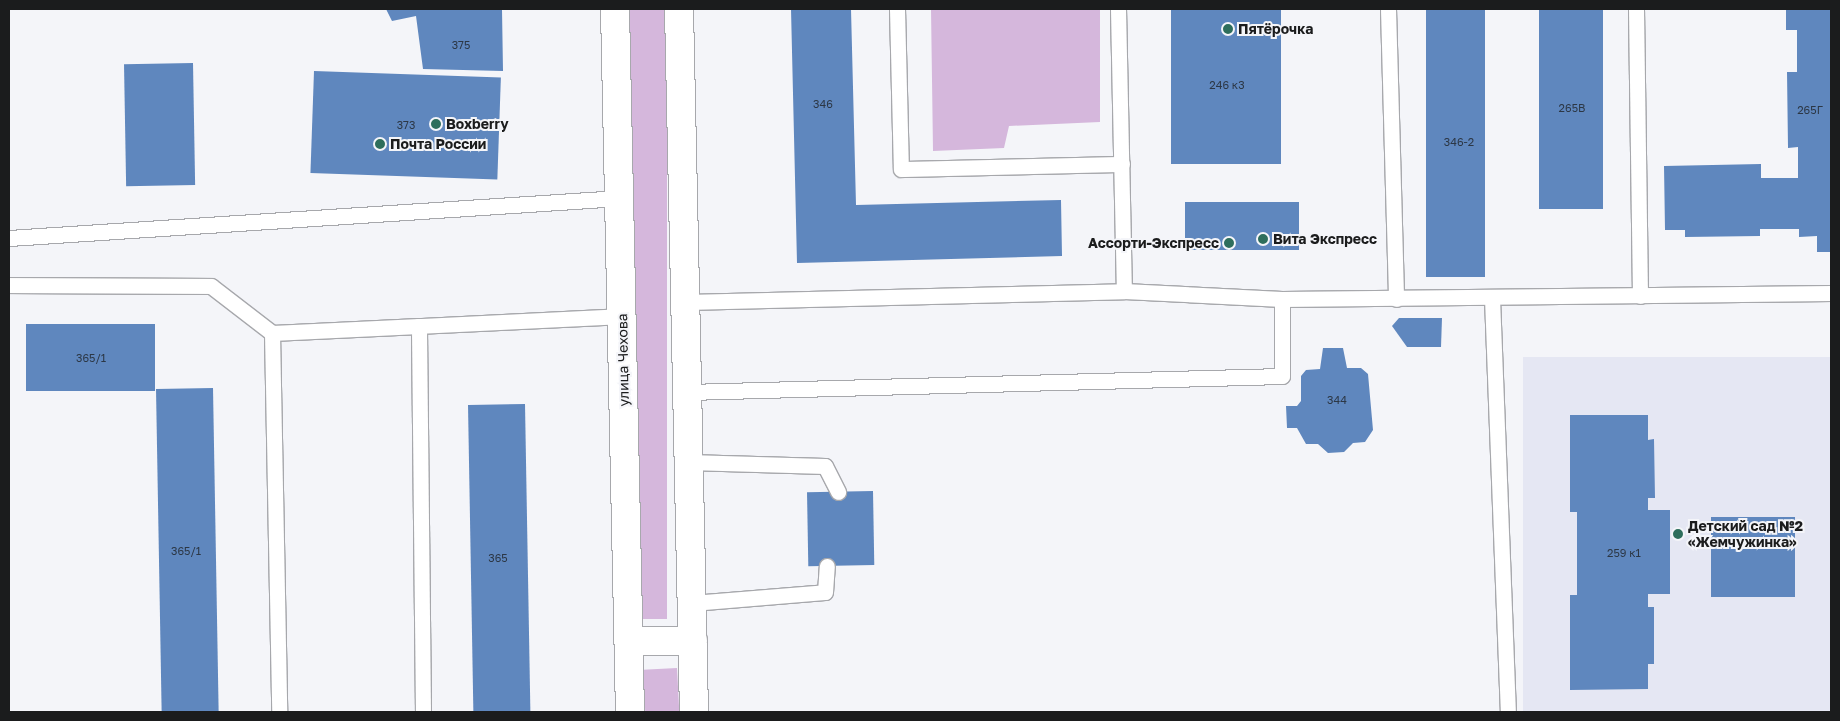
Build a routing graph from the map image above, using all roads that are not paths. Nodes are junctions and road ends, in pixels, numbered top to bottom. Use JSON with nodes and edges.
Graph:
{"nodes":[{"id":1,"x":615,"y":9,"type":"edge"},
{"id":2,"x":679,"y":9,"type":"edge"},
{"id":3,"x":897,"y":9,"type":"edge"},
{"id":4,"x":1118,"y":9,"type":"edge"},
{"id":5,"x":1388,"y":9,"type":"edge"},
{"id":6,"x":1636,"y":9,"type":"edge"},
{"id":7,"x":1122,"y":164,"type":"junction"},
{"id":8,"x":619,"y":198,"type":"junction"},
{"id":9,"x":9,"y":238,"type":"edge"},
{"id":10,"x":9,"y":285,"type":"edge"},
{"id":11,"x":1124,"y":291,"type":"junction"},
{"id":12,"x":1831,"y":293,"type":"edge"},
{"id":13,"x":1640,"y":296,"type":"junction"},
{"id":14,"x":1492,"y":298,"type":"junction"},
{"id":15,"x":1282,"y":299,"type":"junction"},
{"id":16,"x":1396,"y":299,"type":"junction"},
{"id":17,"x":686,"y":302,"type":"junction"},
{"id":18,"x":622,"y":316,"type":"junction"},
{"id":19,"x":419,"y":326,"type":"junction"},
{"id":20,"x":272,"y":333,"type":"junction"},
{"id":21,"x":687,"y":392,"type":"junction"},
{"id":22,"x":688,"y":462,"type":"junction"},
{"id":23,"x":838,"y":492,"type":"dead end"},
{"id":24,"x":827,"y":566,"type":"dead end"},
{"id":25,"x":692,"y":603,"type":"junction"},
{"id":26,"x":628,"y":641,"type":"junction"},
{"id":27,"x":692,"y":641,"type":"junction"},
{"id":28,"x":279,"y":712,"type":"edge"},
{"id":29,"x":423,"y":712,"type":"edge"},
{"id":30,"x":630,"y":712,"type":"edge"},
{"id":31,"x":694,"y":712,"type":"edge"},
{"id":32,"x":1508,"y":712,"type":"edge"}],
"edges":[{"from":1,"to":8,"type":"street","name":"улица Чехова"},
{"from":2,"to":17,"type":"street"},
{"from":3,"to":7,"type":"lane"},
{"from":4,"to":7,"type":"lane"},
{"from":5,"to":16,"type":"lane"},
{"from":6,"to":13,"type":"lane"},
{"from":7,"to":11,"type":"lane"},
{"from":8,"to":9,"type":"lane"},
{"from":8,"to":18,"type":"street","name":"улица Чехова"},
{"from":10,"to":20,"type":"lane"},
{"from":11,"to":15,"type":"lane"},
{"from":11,"to":17,"type":"lane"},
{"from":12,"to":13,"type":"lane"},
{"from":13,"to":14,"type":"lane"},
{"from":14,"to":16,"type":"lane"},
{"from":14,"to":32,"type":"lane"},
{"from":15,"to":16,"type":"lane"},
{"from":15,"to":21,"type":"lane"},
{"from":17,"to":21,"type":"street"},
{"from":18,"to":19,"type":"lane"},
{"from":18,"to":26,"type":"street","name":"улица Чехова"},
{"from":19,"to":20,"type":"lane"},
{"from":19,"to":29,"type":"lane"},
{"from":20,"to":28,"type":"lane"},
{"from":21,"to":22,"type":"street"},
{"from":22,"to":23,"type":"lane"},
{"from":22,"to":25,"type":"street"},
{"from":24,"to":25,"type":"lane"},
{"from":25,"to":27,"type":"street"},
{"from":26,"to":27,"type":"street"},
{"from":26,"to":30,"type":"street","name":"улица Чехова"},
{"from":27,"to":31,"type":"street"}]}
